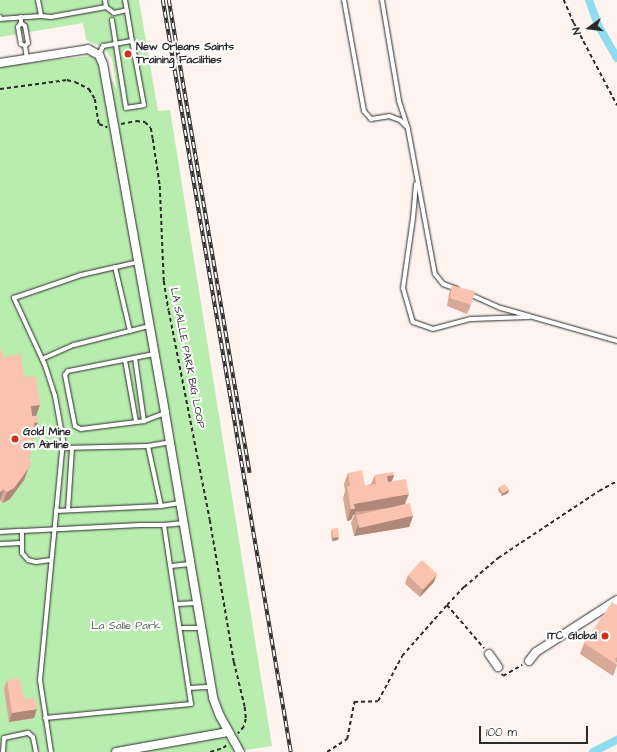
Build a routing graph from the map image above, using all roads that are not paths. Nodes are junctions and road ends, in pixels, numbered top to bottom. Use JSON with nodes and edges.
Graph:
{"nodes":[{"id":1,"x":38,"y":0,"type":"edge"},
{"id":2,"x":105,"y":0,"type":"edge"},
{"id":3,"x":125,"y":0,"type":"edge"},
{"id":4,"x":344,"y":0,"type":"edge"},
{"id":5,"x":382,"y":0,"type":"edge"},
{"id":6,"x":106,"y":7,"type":"junction"},
{"id":7,"x":126,"y":10,"type":"junction"},
{"id":8,"x":41,"y":16,"type":"junction"},
{"id":9,"x":0,"y":17,"type":"edge"},
{"id":10,"x":21,"y":17,"type":"junction"},
{"id":11,"x":112,"y":20,"type":"dead end"},
{"id":12,"x":21,"y":23,"type":"junction"},
{"id":13,"x":132,"y":41,"type":"junction"},
{"id":14,"x":116,"y":44,"type":"junction"},
{"id":15,"x":26,"y":46,"type":"junction"},
{"id":16,"x":98,"y":55,"type":"junction"},
{"id":17,"x":27,"y":58,"type":"junction"},
{"id":18,"x":0,"y":63,"type":"edge"},
{"id":19,"x":408,"y":129,"type":"junction"},
{"id":20,"x":417,"y":178,"type":"junction"},
{"id":21,"x":138,"y":262,"type":"junction"},
{"id":22,"x":115,"y":267,"type":"junction"},
{"id":23,"x":535,"y":318,"type":"junction"},
{"id":24,"x":149,"y":326,"type":"junction"},
{"id":25,"x":130,"y":331,"type":"junction"},
{"id":26,"x":617,"y":340,"type":"edge"},
{"id":27,"x":154,"y":354,"type":"junction"},
{"id":28,"x":42,"y":358,"type":"junction"},
{"id":29,"x":135,"y":358,"type":"junction"},
{"id":30,"x":125,"y":360,"type":"junction"},
{"id":31,"x":138,"y":378,"type":"junction"},
{"id":32,"x":129,"y":379,"type":"junction"},
{"id":33,"x":141,"y":398,"type":"junction"},
{"id":34,"x":132,"y":399,"type":"junction"},
{"id":35,"x":165,"y":413,"type":"junction"},
{"id":36,"x":144,"y":421,"type":"junction"},
{"id":37,"x":136,"y":422,"type":"junction"},
{"id":38,"x":170,"y":441,"type":"junction"},
{"id":39,"x":148,"y":446,"type":"junction"},
{"id":40,"x":62,"y":448,"type":"junction"},
{"id":41,"x":72,"y":448,"type":"junction"},
{"id":42,"x":180,"y":503,"type":"junction"},
{"id":43,"x":161,"y":506,"type":"junction"},
{"id":44,"x":68,"y":510,"type":"junction"},
{"id":45,"x":56,"y":511,"type":"junction"},
{"id":46,"x":184,"y":523,"type":"junction"},
{"id":47,"x":164,"y":525,"type":"junction"},
{"id":48,"x":54,"y":529,"type":"junction"},
{"id":49,"x":22,"y":531,"type":"junction"},
{"id":50,"x":0,"y":532,"type":"edge"},
{"id":51,"x":21,"y":543,"type":"junction"},
{"id":52,"x":0,"y":544,"type":"edge"},
{"id":53,"x":51,"y":560,"type":"junction"},
{"id":54,"x":191,"y":564,"type":"junction"},
{"id":55,"x":171,"y":566,"type":"junction"},
{"id":56,"x":617,"y":600,"type":"edge"},
{"id":57,"x":197,"y":603,"type":"junction"},
{"id":58,"x":176,"y":604,"type":"junction"},
{"id":59,"x":180,"y":628,"type":"junction"},
{"id":60,"x":201,"y":628,"type":"junction"},
{"id":61,"x":489,"y":654,"type":"road end"},
{"id":62,"x":529,"y":661,"type":"road end"},
{"id":63,"x":498,"y":667,"type":"road end"},
{"id":64,"x":212,"y":687,"type":"junction"},
{"id":65,"x":190,"y":688,"type":"junction"},
{"id":66,"x":45,"y":718,"type":"junction"},
{"id":67,"x":228,"y":732,"type":"junction"},
{"id":68,"x":3,"y":752,"type":"edge"},
{"id":69,"x":36,"y":752,"type":"edge"},
{"id":70,"x":51,"y":752,"type":"edge"},
{"id":71,"x":116,"y":752,"type":"edge"},
{"id":72,"x":240,"y":752,"type":"edge"}],
"edges":[{"from":1,"to":8,"type":"lane"},
{"from":2,"to":6,"type":"lane"},
{"from":3,"to":7,"type":"lane"},
{"from":4,"to":19,"type":"lane"},
{"from":5,"to":19,"type":"lane"},
{"from":6,"to":7,"type":"lane"},
{"from":6,"to":8,"type":"lane"},
{"from":7,"to":13,"type":"lane"},
{"from":8,"to":10,"type":"lane"},
{"from":9,"to":10,"type":"lane"},
{"from":10,"to":12,"type":"lane"},
{"from":11,"to":14,"type":"lane"},
{"from":12,"to":15,"type":"lane"},
{"from":12,"to":15,"type":"lane"},
{"from":13,"to":14,"type":"lane"},
{"from":13,"to":14,"type":"lane"},
{"from":14,"to":16,"type":"lane"},
{"from":15,"to":17,"type":"lane"},
{"from":16,"to":17,"type":"street"},
{"from":16,"to":21,"type":"street"},
{"from":17,"to":18,"type":"street"},
{"from":19,"to":20,"type":"lane"},
{"from":20,"to":23,"type":"lane"},
{"from":20,"to":23,"type":"lane"},
{"from":21,"to":22,"type":"lane"},
{"from":21,"to":24,"type":"street"},
{"from":22,"to":25,"type":"lane"},
{"from":22,"to":28,"type":"lane"},
{"from":23,"to":26,"type":"lane"},
{"from":24,"to":25,"type":"lane"},
{"from":24,"to":27,"type":"street"},
{"from":25,"to":28,"type":"lane"},
{"from":27,"to":29,"type":"lane"},
{"from":27,"to":35,"type":"street"},
{"from":28,"to":40,"type":"lane"},
{"from":29,"to":30,"type":"lane"},
{"from":29,"to":31,"type":"lane"},
{"from":30,"to":32,"type":"lane"},
{"from":30,"to":37,"type":"lane"},
{"from":31,"to":32,"type":"lane"},
{"from":31,"to":33,"type":"lane"},
{"from":32,"to":34,"type":"lane"},
{"from":33,"to":34,"type":"lane"},
{"from":33,"to":36,"type":"lane"},
{"from":34,"to":37,"type":"lane"},
{"from":35,"to":36,"type":"lane"},
{"from":35,"to":38,"type":"street"},
{"from":36,"to":37,"type":"lane"},
{"from":38,"to":39,"type":"lane"},
{"from":38,"to":42,"type":"street"},
{"from":39,"to":41,"type":"lane"},
{"from":39,"to":43,"type":"lane"},
{"from":40,"to":41,"type":"lane"},
{"from":40,"to":45,"type":"lane"},
{"from":41,"to":44,"type":"lane"},
{"from":42,"to":43,"type":"lane"},
{"from":42,"to":46,"type":"street"},
{"from":43,"to":44,"type":"lane"},
{"from":44,"to":45,"type":"lane"},
{"from":45,"to":48,"type":"lane"},
{"from":46,"to":47,"type":"lane"},
{"from":46,"to":54,"type":"street"},
{"from":47,"to":48,"type":"lane"},
{"from":47,"to":55,"type":"lane"},
{"from":48,"to":49,"type":"lane"},
{"from":48,"to":53,"type":"lane"},
{"from":49,"to":50,"type":"lane"},
{"from":49,"to":51,"type":"lane"},
{"from":51,"to":52,"type":"lane"},
{"from":51,"to":53,"type":"lane"},
{"from":53,"to":66,"type":"lane"},
{"from":54,"to":55,"type":"lane"},
{"from":54,"to":57,"type":"street"},
{"from":55,"to":58,"type":"lane"},
{"from":56,"to":62,"type":"street"},
{"from":57,"to":58,"type":"lane"},
{"from":57,"to":60,"type":"street"},
{"from":58,"to":59,"type":"lane"},
{"from":59,"to":60,"type":"lane"},
{"from":59,"to":65,"type":"lane"},
{"from":60,"to":64,"type":"street"},
{"from":61,"to":63,"type":"street"},
{"from":64,"to":65,"type":"lane"},
{"from":64,"to":67,"type":"street"},
{"from":65,"to":66,"type":"lane"},
{"from":66,"to":70,"type":"lane"},
{"from":67,"to":71,"type":"street"},
{"from":67,"to":72,"type":"street"},
{"from":68,"to":69,"type":"lane"}]}
